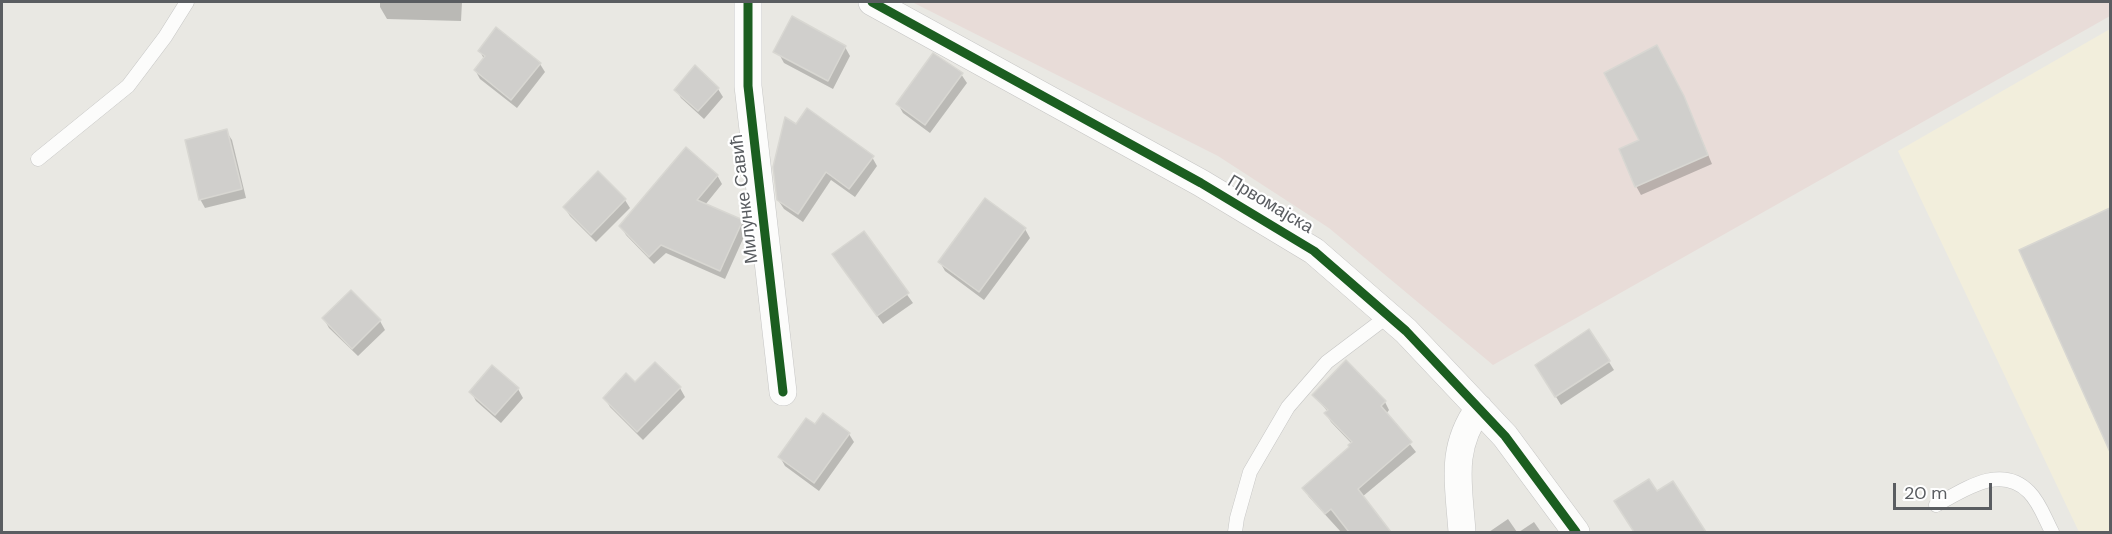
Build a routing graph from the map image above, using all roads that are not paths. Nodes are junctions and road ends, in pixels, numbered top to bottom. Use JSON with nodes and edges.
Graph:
{"nodes":[{"id":1,"x":187,"y":2,"type":"edge"},
{"id":2,"x":748,"y":2,"type":"edge"},
{"id":3,"x":872,"y":2,"type":"edge"},
{"id":4,"x":38,"y":159,"type":"dead end"},
{"id":5,"x":1388,"y":316,"type":"junction"},
{"id":6,"x":783,"y":392,"type":"dead end"},
{"id":7,"x":1479,"y":408,"type":"junction"},
{"id":8,"x":1936,"y":505,"type":"dead end"},
{"id":9,"x":1236,"y":532,"type":"edge"},
{"id":10,"x":1462,"y":532,"type":"edge"},
{"id":11,"x":1576,"y":532,"type":"edge"},
{"id":12,"x":2052,"y":532,"type":"edge"}],
"edges":[{"from":1,"to":4,"type":"lane"},
{"from":2,"to":6,"type":"street","name":"Милунке Савић"},
{"from":3,"to":5,"type":"street","name":"Првомајска"},
{"from":5,"to":7,"type":"street","name":"Првомајска"},
{"from":5,"to":9,"type":"lane"},
{"from":7,"to":10,"type":"street"},
{"from":7,"to":11,"type":"street","name":"Првомајска"},
{"from":8,"to":12,"type":"lane"}]}
